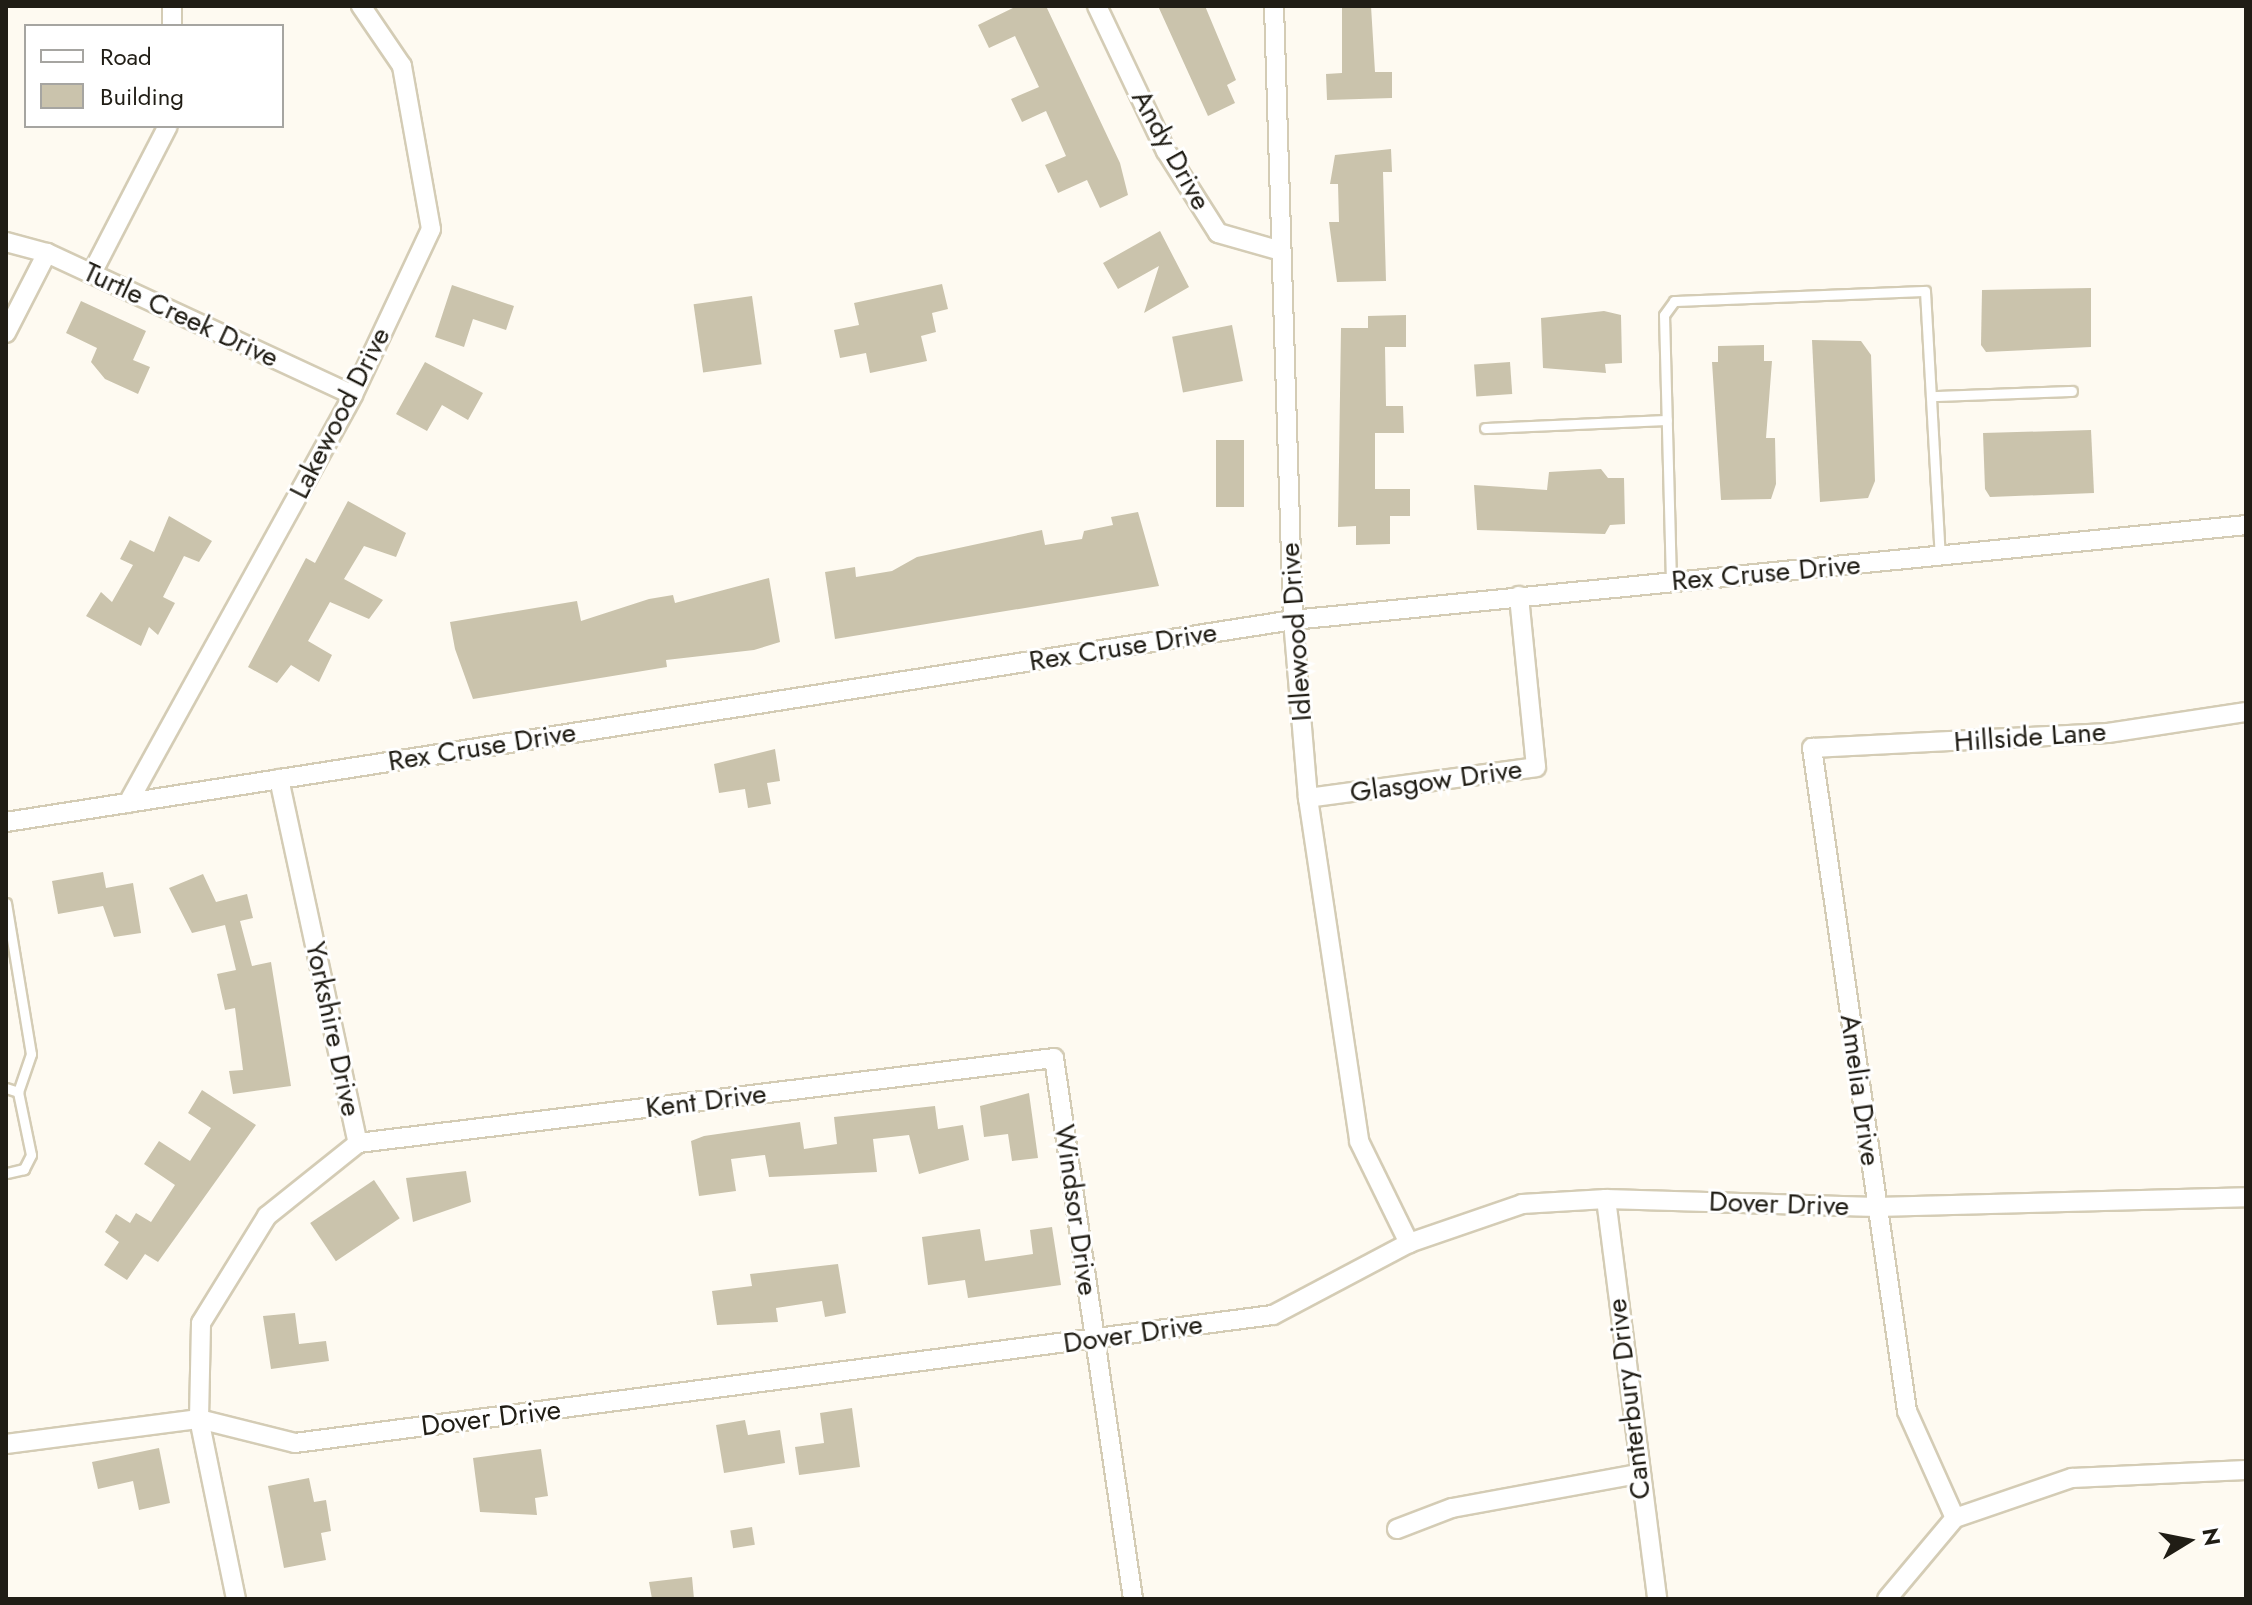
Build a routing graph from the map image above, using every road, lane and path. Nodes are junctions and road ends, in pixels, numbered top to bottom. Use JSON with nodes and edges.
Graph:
{"nodes":[{"id":1,"x":361,"y":6,"type":"edge"},
{"id":2,"x":1097,"y":6,"type":"edge"},
{"id":3,"x":1274,"y":6,"type":"edge"},
{"id":4,"x":167,"y":128,"type":"edge"},
{"id":5,"x":6,"y":242,"type":"edge"},
{"id":6,"x":1281,"y":251,"type":"junction"},
{"id":7,"x":47,"y":253,"type":"junction"},
{"id":8,"x":92,"y":273,"type":"junction"},
{"id":9,"x":6,"y":333,"type":"edge"},
{"id":10,"x":2072,"y":391,"type":"dead end"},
{"id":11,"x":353,"y":395,"type":"junction"},
{"id":12,"x":1935,"y":396,"type":"junction"},
{"id":13,"x":1667,"y":420,"type":"junction"},
{"id":14,"x":1485,"y":428,"type":"dead end"},
{"id":15,"x":2246,"y":525,"type":"edge"},
{"id":16,"x":1940,"y":557,"type":"junction"},
{"id":17,"x":1671,"y":582,"type":"junction"},
{"id":18,"x":1519,"y":596,"type":"junction"},
{"id":19,"x":1293,"y":620,"type":"junction"},
{"id":20,"x":2246,"y":712,"type":"edge"},
{"id":21,"x":1812,"y":748,"type":"joint"},
{"id":22,"x":279,"y":779,"type":"junction"},
{"id":23,"x":1308,"y":798,"type":"junction"},
{"id":24,"x":128,"y":803,"type":"junction"},
{"id":25,"x":6,"y":822,"type":"edge"},
{"id":26,"x":6,"y":903,"type":"edge"},
{"id":27,"x":1054,"y":1058,"type":"joint"},
{"id":28,"x":6,"y":1088,"type":"edge"},
{"id":29,"x":18,"y":1092,"type":"junction"},
{"id":30,"x":358,"y":1143,"type":"junction"},
{"id":31,"x":6,"y":1173,"type":"edge"},
{"id":32,"x":2246,"y":1197,"type":"edge"},
{"id":33,"x":1606,"y":1199,"type":"junction"},
{"id":34,"x":1876,"y":1207,"type":"junction"},
{"id":35,"x":1409,"y":1243,"type":"junction"},
{"id":36,"x":1094,"y":1340,"type":"junction"},
{"id":37,"x":199,"y":1419,"type":"junction"},
{"id":38,"x":6,"y":1444,"type":"edge"},
{"id":39,"x":2246,"y":1470,"type":"edge"},
{"id":40,"x":1637,"y":1474,"type":"junction"},
{"id":41,"x":1955,"y":1518,"type":"junction"},
{"id":42,"x":1397,"y":1529,"type":"dead end"},
{"id":43,"x":236,"y":1599,"type":"edge"},
{"id":44,"x":1133,"y":1599,"type":"edge"},
{"id":45,"x":1657,"y":1599,"type":"edge"},
{"id":46,"x":1887,"y":1599,"type":"edge"}],
"edges":[{"from":1,"to":11,"type":"street","name":"Lakewood Drive"},
{"from":2,"to":6,"type":"street","name":"Andy Drive"},
{"from":3,"to":6,"type":"street","name":"Idlewood Drive"},
{"from":4,"to":8,"type":"street"},
{"from":5,"to":7,"type":"street","name":"Turtle Creek Drive"},
{"from":6,"to":19,"type":"street","name":"Idlewood Drive"},
{"from":7,"to":8,"type":"street","name":"Turtle Creek Drive"},
{"from":7,"to":9,"type":"street"},
{"from":8,"to":11,"type":"street","name":"Turtle Creek Drive"},
{"from":10,"to":12,"type":"lane"},
{"from":11,"to":24,"type":"street","name":"Lakewood Drive"},
{"from":12,"to":13,"type":"lane"},
{"from":12,"to":16,"type":"lane"},
{"from":13,"to":14,"type":"lane"},
{"from":13,"to":17,"type":"lane"},
{"from":15,"to":16,"type":"street","name":"Rex Cruse Drive"},
{"from":16,"to":17,"type":"street","name":"Rex Cruse Drive"},
{"from":17,"to":18,"type":"street","name":"Rex Cruse Drive"},
{"from":18,"to":19,"type":"street","name":"Rex Cruse Drive"},
{"from":18,"to":23,"type":"street","name":"Glasgow Drive"},
{"from":19,"to":22,"type":"street","name":"Rex Cruse Drive"},
{"from":19,"to":23,"type":"street","name":"Idlewood Drive"},
{"from":20,"to":21,"type":"street","name":"Hillside Lane"},
{"from":21,"to":34,"type":"street","name":"Amelia Drive"},
{"from":22,"to":24,"type":"street","name":"Rex Cruse Drive"},
{"from":22,"to":30,"type":"street","name":"Yorkshire Drive"},
{"from":23,"to":35,"type":"street","name":"Idlewood Drive"},
{"from":24,"to":25,"type":"street","name":"Rex Cruse Drive"},
{"from":26,"to":29,"type":"lane"},
{"from":27,"to":30,"type":"street","name":"Kent Drive"},
{"from":27,"to":36,"type":"street","name":"Windsor Drive"},
{"from":28,"to":29,"type":"lane"},
{"from":29,"to":31,"type":"lane"},
{"from":30,"to":37,"type":"street","name":"Yorkshire Drive"},
{"from":32,"to":34,"type":"street","name":"Dover Drive"},
{"from":33,"to":34,"type":"street","name":"Dover Drive"},
{"from":33,"to":35,"type":"street","name":"Dover Drive"},
{"from":33,"to":40,"type":"street","name":"Canterbury Drive"},
{"from":34,"to":41,"type":"street","name":"Amelia Drive"},
{"from":35,"to":36,"type":"street","name":"Dover Drive"},
{"from":36,"to":37,"type":"street","name":"Dover Drive"},
{"from":36,"to":44,"type":"street","name":"Windsor Drive"},
{"from":37,"to":38,"type":"street","name":"Dover Drive"},
{"from":37,"to":43,"type":"street","name":"Yorkshire Drive"},
{"from":39,"to":41,"type":"street"},
{"from":40,"to":42,"type":"street"},
{"from":40,"to":45,"type":"street","name":"Canterbury Drive"},
{"from":41,"to":46,"type":"street"}]}
